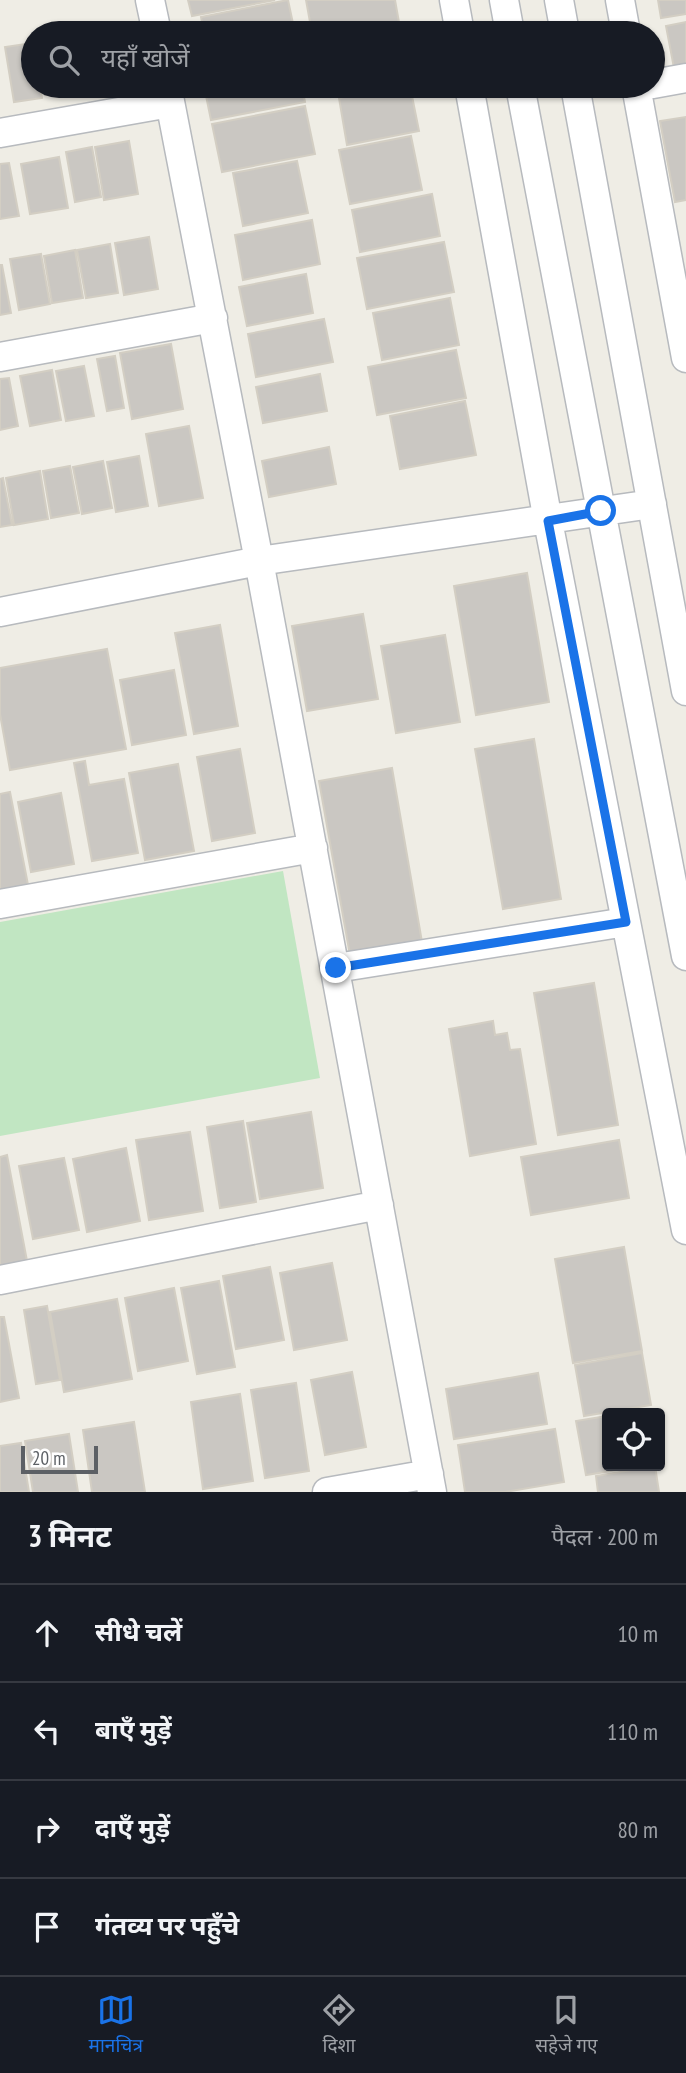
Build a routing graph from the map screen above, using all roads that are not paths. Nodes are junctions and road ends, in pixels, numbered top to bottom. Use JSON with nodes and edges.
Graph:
{"nodes":[{"id":1,"x":150,"y":0,"type":"edge"},
{"id":2,"x":454,"y":0,"type":"edge"},
{"id":3,"x":504,"y":0,"type":"edge"},
{"id":4,"x":559,"y":0,"type":"edge"},
{"id":5,"x":620,"y":0,"type":"edge"},
{"id":6,"x":154,"y":21,"type":"edge"},
{"id":7,"x":458,"y":21,"type":"edge"},
{"id":8,"x":508,"y":21,"type":"edge"},
{"id":9,"x":563,"y":21,"type":"edge"},
{"id":10,"x":624,"y":21,"type":"edge"},
{"id":11,"x":686,"y":78,"type":"edge"},
{"id":12,"x":665,"y":82,"type":"edge"},
{"id":13,"x":152,"y":98,"type":"edge"},
{"id":14,"x":170,"y":98,"type":"edge"},
{"id":15,"x":471,"y":98,"type":"edge"},
{"id":16,"x":522,"y":98,"type":"edge"},
{"id":17,"x":577,"y":98,"type":"edge"},
{"id":18,"x":644,"y":98,"type":"edge"},
{"id":19,"x":0,"y":133,"type":"edge"},
{"id":20,"x":682,"y":316,"type":"edge"},
{"id":21,"x":212,"y":318,"type":"junction"},
{"id":22,"x":0,"y":357,"type":"edge"},
{"id":23,"x":686,"y":358,"type":"edge"},
{"id":24,"x":652,"y":504,"type":"junction"},
{"id":25,"x":601,"y":511,"type":"junction"},
{"id":26,"x":548,"y":521,"type":"junction"},
{"id":27,"x":259,"y":561,"type":"junction"},
{"id":28,"x":0,"y":612,"type":"edge"},
{"id":29,"x":686,"y":691,"type":"edge"},
{"id":30,"x":313,"y":848,"type":"junction"},
{"id":31,"x":0,"y":904,"type":"edge"},
{"id":32,"x":626,"y":922,"type":"junction"},
{"id":33,"x":683,"y":925,"type":"edge"},
{"id":34,"x":686,"y":956,"type":"edge"},
{"id":35,"x":336,"y":968,"type":"junction"},
{"id":36,"x":379,"y":1205,"type":"junction"},
{"id":37,"x":686,"y":1230,"type":"edge"},
{"id":38,"x":0,"y":1280,"type":"edge"},
{"id":39,"x":431,"y":1483,"type":"edge"},
{"id":40,"x":327,"y":1492,"type":"edge"}],
"edges":[{"from":1,"to":6,"type":"street"},
{"from":2,"to":7,"type":"street"},
{"from":3,"to":8,"type":"street"},
{"from":4,"to":9,"type":"street"},
{"from":5,"to":10,"type":"street"},
{"from":11,"to":12,"type":"street"},
{"from":13,"to":19,"type":"street"},
{"from":14,"to":21,"type":"street"},
{"from":15,"to":26,"type":"street"},
{"from":16,"to":25,"type":"street"},
{"from":17,"to":24,"type":"street"},
{"from":18,"to":20,"type":"street"},
{"from":20,"to":23,"type":"street"},
{"from":21,"to":22,"type":"street"},
{"from":21,"to":27,"type":"street"},
{"from":24,"to":25,"type":"street"},
{"from":24,"to":29,"type":"street"},
{"from":25,"to":26,"type":"street"},
{"from":25,"to":33,"type":"street"},
{"from":26,"to":27,"type":"street"},
{"from":26,"to":32,"type":"street"},
{"from":27,"to":28,"type":"street"},
{"from":27,"to":30,"type":"street"},
{"from":30,"to":31,"type":"street"},
{"from":30,"to":35,"type":"street"},
{"from":32,"to":35,"type":"street"},
{"from":32,"to":37,"type":"street"},
{"from":33,"to":34,"type":"street"},
{"from":35,"to":36,"type":"street"},
{"from":36,"to":38,"type":"street"},
{"from":36,"to":39,"type":"street"},
{"from":39,"to":40,"type":"street"}]}
